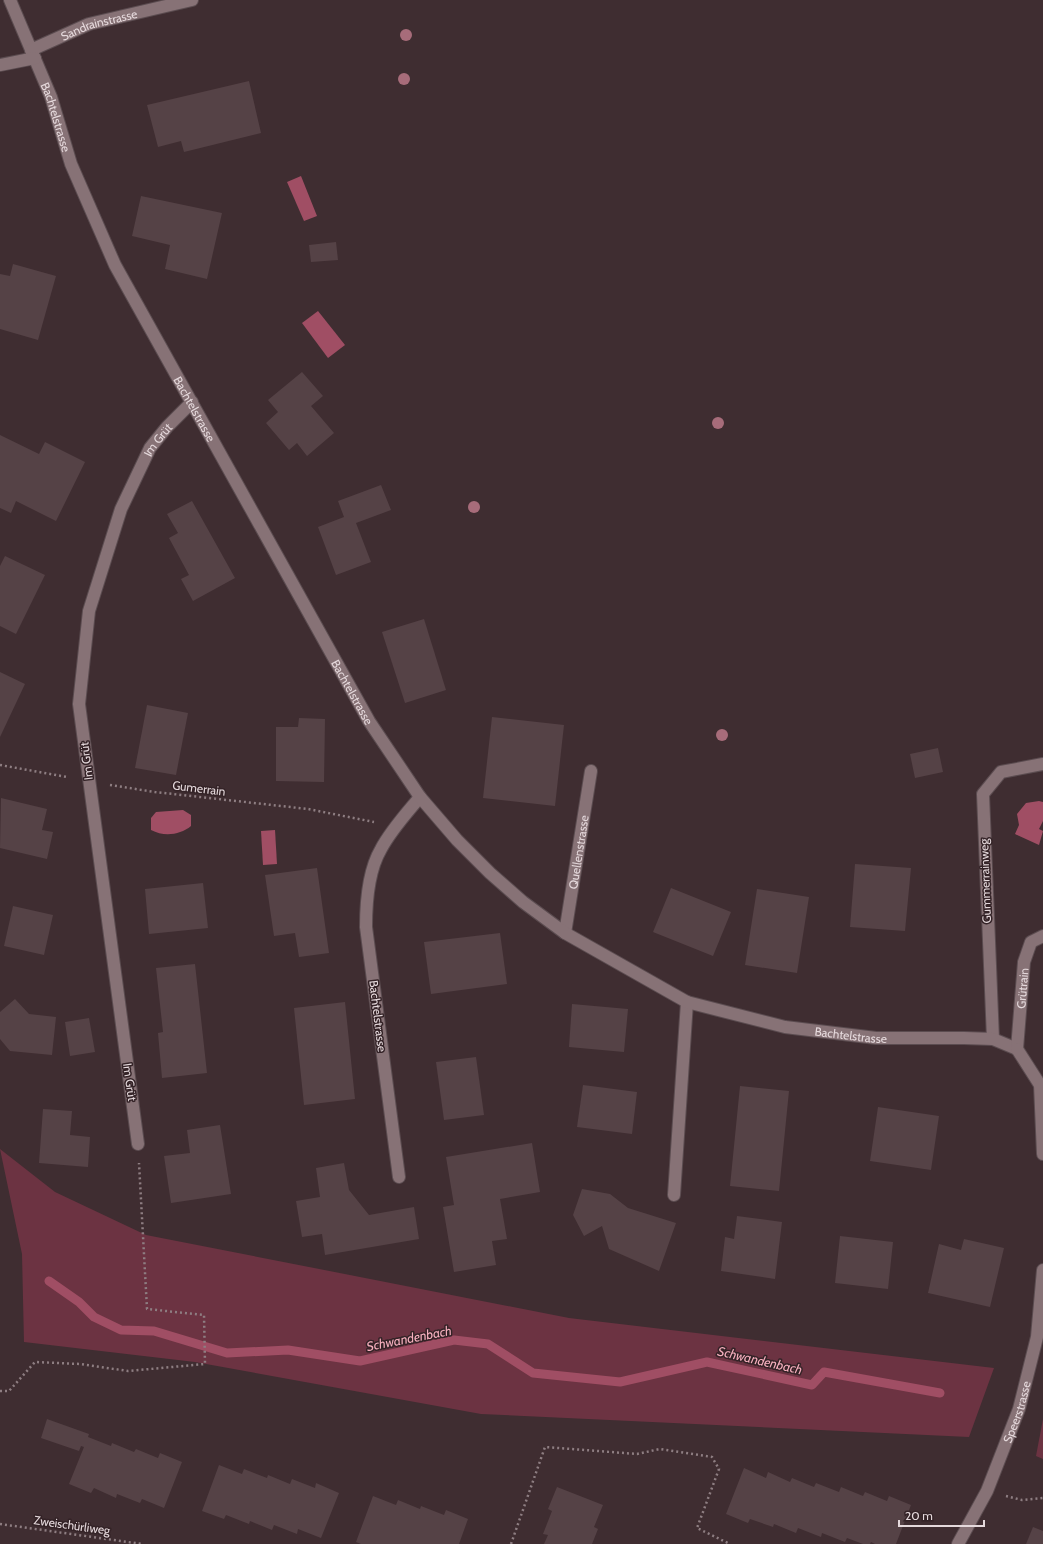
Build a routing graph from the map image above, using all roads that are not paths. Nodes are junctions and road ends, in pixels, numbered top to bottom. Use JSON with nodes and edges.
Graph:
{"nodes":[{"id":1,"x":10,"y":0,"type":"edge"},
{"id":2,"x":192,"y":0,"type":"edge"},
{"id":3,"x":33,"y":54,"type":"junction"},
{"id":4,"x":0,"y":65,"type":"edge"},
{"id":5,"x":192,"y":402,"type":"junction"},
{"id":6,"x":1043,"y":764,"type":"edge"},
{"id":7,"x":591,"y":771,"type":"dead end"},
{"id":8,"x":420,"y":797,"type":"junction"},
{"id":9,"x":565,"y":933,"type":"junction"},
{"id":10,"x":1043,"y":936,"type":"edge"},
{"id":11,"x":687,"y":1002,"type":"junction"},
{"id":12,"x":993,"y":1040,"type":"junction"},
{"id":13,"x":1017,"y":1049,"type":"junction"},
{"id":14,"x":1042,"y":1085,"type":"edge"},
{"id":15,"x":138,"y":1144,"type":"road end"},
{"id":16,"x":1043,"y":1154,"type":"edge"},
{"id":17,"x":399,"y":1177,"type":"dead end"},
{"id":18,"x":674,"y":1195,"type":"dead end"},
{"id":19,"x":1043,"y":1270,"type":"edge"},
{"id":20,"x":958,"y":1544,"type":"edge"}],
"edges":[{"from":1,"to":3,"type":"street","name":"Bachtelstrasse"},
{"from":2,"to":3,"type":"street","name":"Sandrainstrasse"},
{"from":3,"to":4,"type":"street","name":"Sandrainstrasse"},
{"from":3,"to":5,"type":"street","name":"Bachtelstrasse"},
{"from":5,"to":8,"type":"street","name":"Bachtelstrasse"},
{"from":5,"to":15,"type":"street","name":"Im Grüt"},
{"from":6,"to":12,"type":"street","name":"Gummerrainweg"},
{"from":7,"to":9,"type":"street","name":"Quellenstrasse"},
{"from":8,"to":9,"type":"street","name":"Bachtelstrasse"},
{"from":8,"to":17,"type":"street","name":"Bachtelstrasse"},
{"from":9,"to":11,"type":"street","name":"Bachtelstrasse"},
{"from":10,"to":13,"type":"street","name":"Grütrain"},
{"from":11,"to":12,"type":"street","name":"Bachtelstrasse"},
{"from":11,"to":18,"type":"street"},
{"from":12,"to":13,"type":"street","name":"Bachtelstrasse"},
{"from":13,"to":14,"type":"street"},
{"from":14,"to":16,"type":"street"},
{"from":19,"to":20,"type":"street","name":"Speerstrasse"}]}
